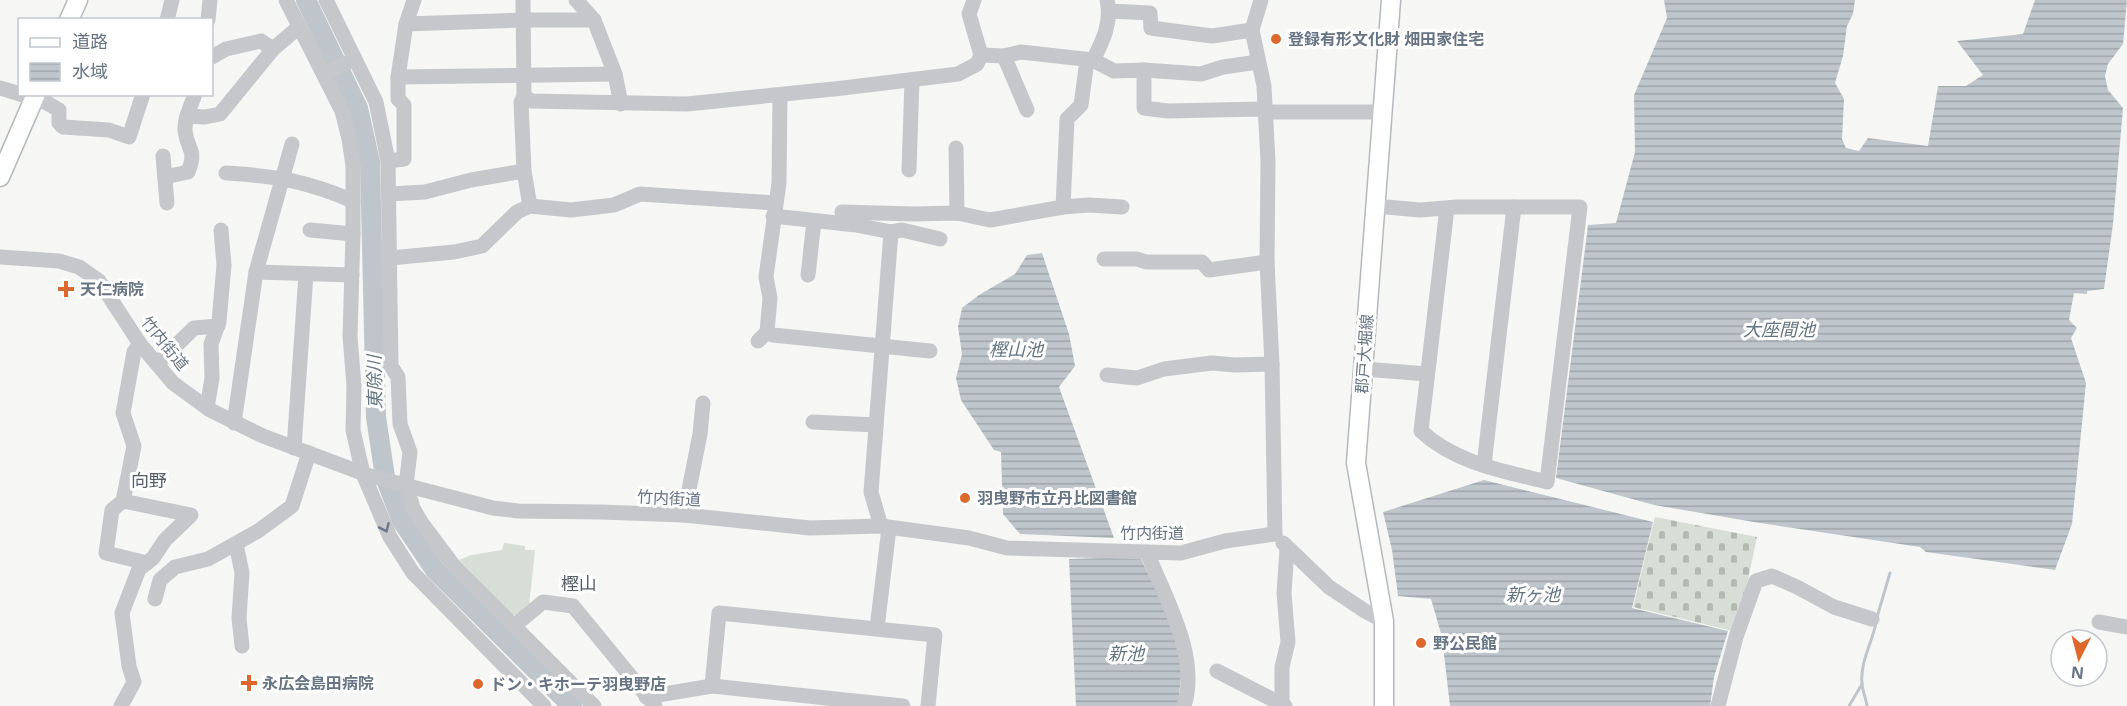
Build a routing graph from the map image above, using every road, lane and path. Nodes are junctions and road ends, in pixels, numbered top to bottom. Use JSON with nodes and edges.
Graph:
{"nodes":[{"id":1,"x":78,"y":0,"type":"edge"},
{"id":2,"x":172,"y":0,"type":"edge"},
{"id":3,"x":210,"y":0,"type":"edge"},
{"id":4,"x":286,"y":0,"type":"edge"},
{"id":5,"x":326,"y":0,"type":"edge"},
{"id":6,"x":414,"y":0,"type":"edge"},
{"id":7,"x":523,"y":0,"type":"edge"},
{"id":8,"x":576,"y":0,"type":"edge"},
{"id":9,"x":974,"y":0,"type":"edge"},
{"id":10,"x":1260,"y":0,"type":"edge"},
{"id":11,"x":1391,"y":0,"type":"edge"},
{"id":12,"x":1108,"y":6,"type":"edge"},
{"id":13,"x":70,"y":18,"type":"edge"},
{"id":14,"x":168,"y":18,"type":"edge"},
{"id":15,"x":208,"y":18,"type":"edge"},
{"id":16,"x":524,"y":20,"type":"junction"},
{"id":17,"x":594,"y":20,"type":"junction"},
{"id":18,"x":406,"y":24,"type":"junction"},
{"id":19,"x":300,"y":26,"type":"junction"},
{"id":20,"x":1252,"y":30,"type":"junction"},
{"id":21,"x":273,"y":49,"type":"junction"},
{"id":22,"x":981,"y":55,"type":"junction"},
{"id":23,"x":213,"y":56,"type":"edge"},
{"id":24,"x":1004,"y":56,"type":"junction"},
{"id":25,"x":353,"y":60,"type":"junction"},
{"id":26,"x":1090,"y":60,"type":"junction"},
{"id":27,"x":1258,"y":62,"type":"junction"},
{"id":28,"x":1144,"y":70,"type":"junction"},
{"id":29,"x":327,"y":73,"type":"junction"},
{"id":30,"x":615,"y":74,"type":"junction"},
{"id":31,"x":525,"y":75,"type":"junction"},
{"id":32,"x":398,"y":77,"type":"junction"},
{"id":33,"x":912,"y":80,"type":"junction"},
{"id":34,"x":0,"y":88,"type":"edge"},
{"id":35,"x":18,"y":93,"type":"edge"},
{"id":36,"x":780,"y":95,"type":"junction"},
{"id":37,"x":28,"y":96,"type":"edge"},
{"id":38,"x":142,"y":96,"type":"edge"},
{"id":39,"x":194,"y":96,"type":"edge"},
{"id":40,"x":524,"y":96,"type":"junction"},
{"id":41,"x":621,"y":104,"type":"junction"},
{"id":42,"x":1027,"y":110,"type":"dead end"},
{"id":43,"x":1265,"y":111,"type":"junction"},
{"id":44,"x":1382,"y":112,"type":"junction"},
{"id":45,"x":187,"y":116,"type":"junction"},
{"id":46,"x":292,"y":144,"type":"dead end"},
{"id":47,"x":956,"y":148,"type":"dead end"},
{"id":48,"x":163,"y":156,"type":"dead end"},
{"id":49,"x":388,"y":160,"type":"junction"},
{"id":50,"x":909,"y":170,"type":"dead end"},
{"id":51,"x":524,"y":171,"type":"junction"},
{"id":52,"x":226,"y":173,"type":"dead end"},
{"id":53,"x":0,"y":176,"type":"edge"},
{"id":54,"x":165,"y":177,"type":"junction"},
{"id":55,"x":282,"y":177,"type":"junction"},
{"id":56,"x":389,"y":194,"type":"junction"},
{"id":57,"x":353,"y":201,"type":"junction"},
{"id":58,"x":166,"y":203,"type":"dead end"},
{"id":59,"x":530,"y":206,"type":"junction"},
{"id":60,"x":1375,"y":206,"type":"junction"},
{"id":61,"x":1063,"y":207,"type":"junction"},
{"id":62,"x":1122,"y":207,"type":"dead end"},
{"id":63,"x":1515,"y":207,"type":"junction"},
{"id":64,"x":1448,"y":208,"type":"junction"},
{"id":65,"x":774,"y":210,"type":"junction"},
{"id":66,"x":842,"y":212,"type":"dead end"},
{"id":67,"x":957,"y":213,"type":"junction"},
{"id":68,"x":814,"y":221,"type":"junction"},
{"id":69,"x":221,"y":230,"type":"dead end"},
{"id":70,"x":310,"y":230,"type":"dead end"},
{"id":71,"x":891,"y":232,"type":"junction"},
{"id":72,"x":353,"y":234,"type":"junction"},
{"id":73,"x":940,"y":240,"type":"dead end"},
{"id":74,"x":0,"y":256,"type":"edge"},
{"id":75,"x":390,"y":258,"type":"junction"},
{"id":76,"x":1104,"y":259,"type":"dead end"},
{"id":77,"x":1267,"y":262,"type":"junction"},
{"id":78,"x":256,"y":272,"type":"junction"},
{"id":79,"x":306,"y":274,"type":"junction"},
{"id":80,"x":352,"y":274,"type":"junction"},
{"id":81,"x":808,"y":275,"type":"dead end"},
{"id":82,"x":218,"y":326,"type":"junction"},
{"id":83,"x":140,"y":344,"type":"junction"},
{"id":84,"x":881,"y":347,"type":"junction"},
{"id":85,"x":930,"y":351,"type":"dead end"},
{"id":86,"x":158,"y":364,"type":"junction"},
{"id":87,"x":1272,"y":364,"type":"junction"},
{"id":88,"x":1364,"y":369,"type":"junction"},
{"id":89,"x":1427,"y":374,"type":"junction"},
{"id":90,"x":1107,"y":375,"type":"dead end"},
{"id":91,"x":703,"y":403,"type":"dead end"},
{"id":92,"x":207,"y":408,"type":"junction"},
{"id":93,"x":813,"y":422,"type":"dead end"},
{"id":94,"x":234,"y":423,"type":"junction"},
{"id":95,"x":876,"y":425,"type":"junction"},
{"id":96,"x":302,"y":451,"type":"junction"},
{"id":97,"x":1484,"y":465,"type":"junction"},
{"id":98,"x":366,"y":475,"type":"junction"},
{"id":99,"x":403,"y":484,"type":"junction"},
{"id":100,"x":123,"y":501,"type":"junction"},
{"id":101,"x":684,"y":515,"type":"junction"},
{"id":102,"x":885,"y":527,"type":"junction"},
{"id":103,"x":1275,"y":534,"type":"junction"},
{"id":104,"x":236,"y":544,"type":"junction"},
{"id":105,"x":1287,"y":549,"type":"junction"},
{"id":106,"x":1147,"y":552,"type":"junction"},
{"id":107,"x":147,"y":564,"type":"junction"},
{"id":108,"x":155,"y":599,"type":"dead end"},
{"id":109,"x":1872,"y":619,"type":"dead end"},
{"id":110,"x":1384,"y":621,"type":"junction"},
{"id":111,"x":2099,"y":622,"type":"dead end"},
{"id":112,"x":514,"y":626,"type":"junction"},
{"id":113,"x":2127,"y":627,"type":"edge"},
{"id":114,"x":877,"y":628,"type":"junction"},
{"id":115,"x":242,"y":646,"type":"dead end"},
{"id":116,"x":1217,"y":671,"type":"dead end"},
{"id":117,"x":712,"y":686,"type":"junction"},
{"id":118,"x":650,"y":701,"type":"edge"},
{"id":119,"x":1283,"y":705,"type":"edge"},
{"id":120,"x":121,"y":706,"type":"edge"},
{"id":121,"x":544,"y":706,"type":"edge"},
{"id":122,"x":594,"y":706,"type":"edge"},
{"id":123,"x":903,"y":706,"type":"edge"},
{"id":124,"x":928,"y":706,"type":"edge"},
{"id":125,"x":1184,"y":706,"type":"edge"},
{"id":126,"x":1384,"y":706,"type":"edge"},
{"id":127,"x":1718,"y":706,"type":"edge"}],
"edges":[{"from":1,"to":13,"type":"main road"},
{"from":2,"to":14,"type":"street"},
{"from":3,"to":15,"type":"street"},
{"from":4,"to":19,"type":"street"},
{"from":5,"to":25,"type":"street"},
{"from":6,"to":18,"type":"street"},
{"from":7,"to":16,"type":"street"},
{"from":8,"to":17,"type":"street"},
{"from":9,"to":22,"type":"street"},
{"from":10,"to":20,"type":"street"},
{"from":11,"to":44,"type":"main road","name":"郡戸大堀線"},
{"from":12,"to":20,"type":"street"},
{"from":12,"to":26,"type":"street"},
{"from":16,"to":17,"type":"street"},
{"from":16,"to":18,"type":"street"},
{"from":16,"to":31,"type":"street"},
{"from":17,"to":30,"type":"street"},
{"from":18,"to":32,"type":"street"},
{"from":19,"to":21,"type":"street"},
{"from":19,"to":29,"type":"street"},
{"from":20,"to":27,"type":"street"},
{"from":21,"to":23,"type":"street"},
{"from":21,"to":45,"type":"street"},
{"from":22,"to":24,"type":"street"},
{"from":22,"to":33,"type":"street"},
{"from":24,"to":26,"type":"street"},
{"from":24,"to":42,"type":"street"},
{"from":25,"to":29,"type":"street"},
{"from":25,"to":49,"type":"street"},
{"from":26,"to":28,"type":"street"},
{"from":26,"to":61,"type":"street"},
{"from":27,"to":28,"type":"street"},
{"from":27,"to":43,"type":"street"},
{"from":28,"to":43,"type":"street"},
{"from":29,"to":57,"type":"street"},
{"from":30,"to":31,"type":"street"},
{"from":30,"to":41,"type":"street"},
{"from":31,"to":32,"type":"street"},
{"from":31,"to":40,"type":"street"},
{"from":32,"to":49,"type":"street"},
{"from":33,"to":36,"type":"street"},
{"from":33,"to":50,"type":"street"},
{"from":34,"to":35,"type":"street"},
{"from":36,"to":41,"type":"street"},
{"from":36,"to":65,"type":"street"},
{"from":37,"to":38,"type":"street"},
{"from":37,"to":53,"type":"main road"},
{"from":39,"to":45,"type":"street"},
{"from":40,"to":41,"type":"street"},
{"from":40,"to":51,"type":"street"},
{"from":43,"to":44,"type":"street"},
{"from":43,"to":77,"type":"street"},
{"from":44,"to":60,"type":"main road","name":"郡戸大堀線"},
{"from":45,"to":54,"type":"street"},
{"from":46,"to":55,"type":"street"},
{"from":47,"to":67,"type":"street"},
{"from":48,"to":54,"type":"street"},
{"from":49,"to":56,"type":"street"},
{"from":51,"to":56,"type":"street"},
{"from":51,"to":59,"type":"street"},
{"from":52,"to":55,"type":"street"},
{"from":54,"to":58,"type":"street"},
{"from":55,"to":57,"type":"street"},
{"from":55,"to":78,"type":"street"},
{"from":56,"to":75,"type":"street"},
{"from":57,"to":72,"type":"street"},
{"from":59,"to":65,"type":"street"},
{"from":59,"to":75,"type":"street"},
{"from":60,"to":64,"type":"street"},
{"from":60,"to":88,"type":"main road","name":"郡戸大堀線"},
{"from":61,"to":62,"type":"street"},
{"from":61,"to":67,"type":"street"},
{"from":63,"to":64,"type":"street"},
{"from":63,"to":97,"type":"street"},
{"from":63,"to":97,"type":"street"},
{"from":64,"to":89,"type":"street"},
{"from":65,"to":68,"type":"street"},
{"from":65,"to":84,"type":"street"},
{"from":66,"to":67,"type":"street"},
{"from":68,"to":71,"type":"street"},
{"from":68,"to":81,"type":"street"},
{"from":69,"to":82,"type":"street"},
{"from":70,"to":72,"type":"street"},
{"from":71,"to":73,"type":"street"},
{"from":71,"to":84,"type":"street"},
{"from":72,"to":80,"type":"street"},
{"from":74,"to":83,"type":"street","name":"竹内街道"},
{"from":75,"to":99,"type":"street"},
{"from":76,"to":77,"type":"street"},
{"from":77,"to":87,"type":"street"},
{"from":78,"to":79,"type":"street"},
{"from":78,"to":94,"type":"street"},
{"from":79,"to":80,"type":"street"},
{"from":79,"to":96,"type":"street"},
{"from":80,"to":98,"type":"street"},
{"from":82,"to":86,"type":"street"},
{"from":82,"to":92,"type":"street"},
{"from":83,"to":86,"type":"street","name":"竹内街道"},
{"from":83,"to":100,"type":"street"},
{"from":84,"to":85,"type":"street"},
{"from":84,"to":95,"type":"street"},
{"from":86,"to":92,"type":"street","name":"竹内街道"},
{"from":87,"to":90,"type":"street"},
{"from":87,"to":103,"type":"street"},
{"from":88,"to":89,"type":"street"},
{"from":88,"to":110,"type":"main road","name":"郡戸大堀線"},
{"from":89,"to":97,"type":"street"},
{"from":91,"to":101,"type":"street"},
{"from":92,"to":94,"type":"street","name":"竹内街道"},
{"from":93,"to":95,"type":"street"},
{"from":94,"to":96,"type":"street","name":"竹内街道"},
{"from":95,"to":102,"type":"street"},
{"from":96,"to":98,"type":"street","name":"竹内街道"},
{"from":96,"to":104,"type":"street"},
{"from":98,"to":99,"type":"street","name":"竹内街道"},
{"from":98,"to":121,"type":"street","one_way":true},
{"from":99,"to":101,"type":"street","name":"竹内街道"},
{"from":99,"to":112,"type":"street"},
{"from":100,"to":107,"type":"street"},
{"from":100,"to":107,"type":"street"},
{"from":101,"to":102,"type":"street","name":"竹内街道"},
{"from":102,"to":106,"type":"street","name":"竹内街道"},
{"from":102,"to":114,"type":"street"},
{"from":103,"to":105,"type":"street"},
{"from":103,"to":106,"type":"street","name":"竹内街道"},
{"from":104,"to":108,"type":"street"},
{"from":104,"to":115,"type":"street"},
{"from":105,"to":110,"type":"street"},
{"from":105,"to":119,"type":"street"},
{"from":106,"to":125,"type":"street"},
{"from":107,"to":120,"type":"street"},
{"from":109,"to":127,"type":"street"},
{"from":110,"to":126,"type":"main road","name":"郡戸大堀線"},
{"from":111,"to":113,"type":"street"},
{"from":112,"to":118,"type":"street"},
{"from":112,"to":122,"type":"street"},
{"from":114,"to":117,"type":"street"},
{"from":114,"to":124,"type":"street"},
{"from":116,"to":119,"type":"street"},
{"from":117,"to":118,"type":"street"},
{"from":117,"to":123,"type":"street"}]}
